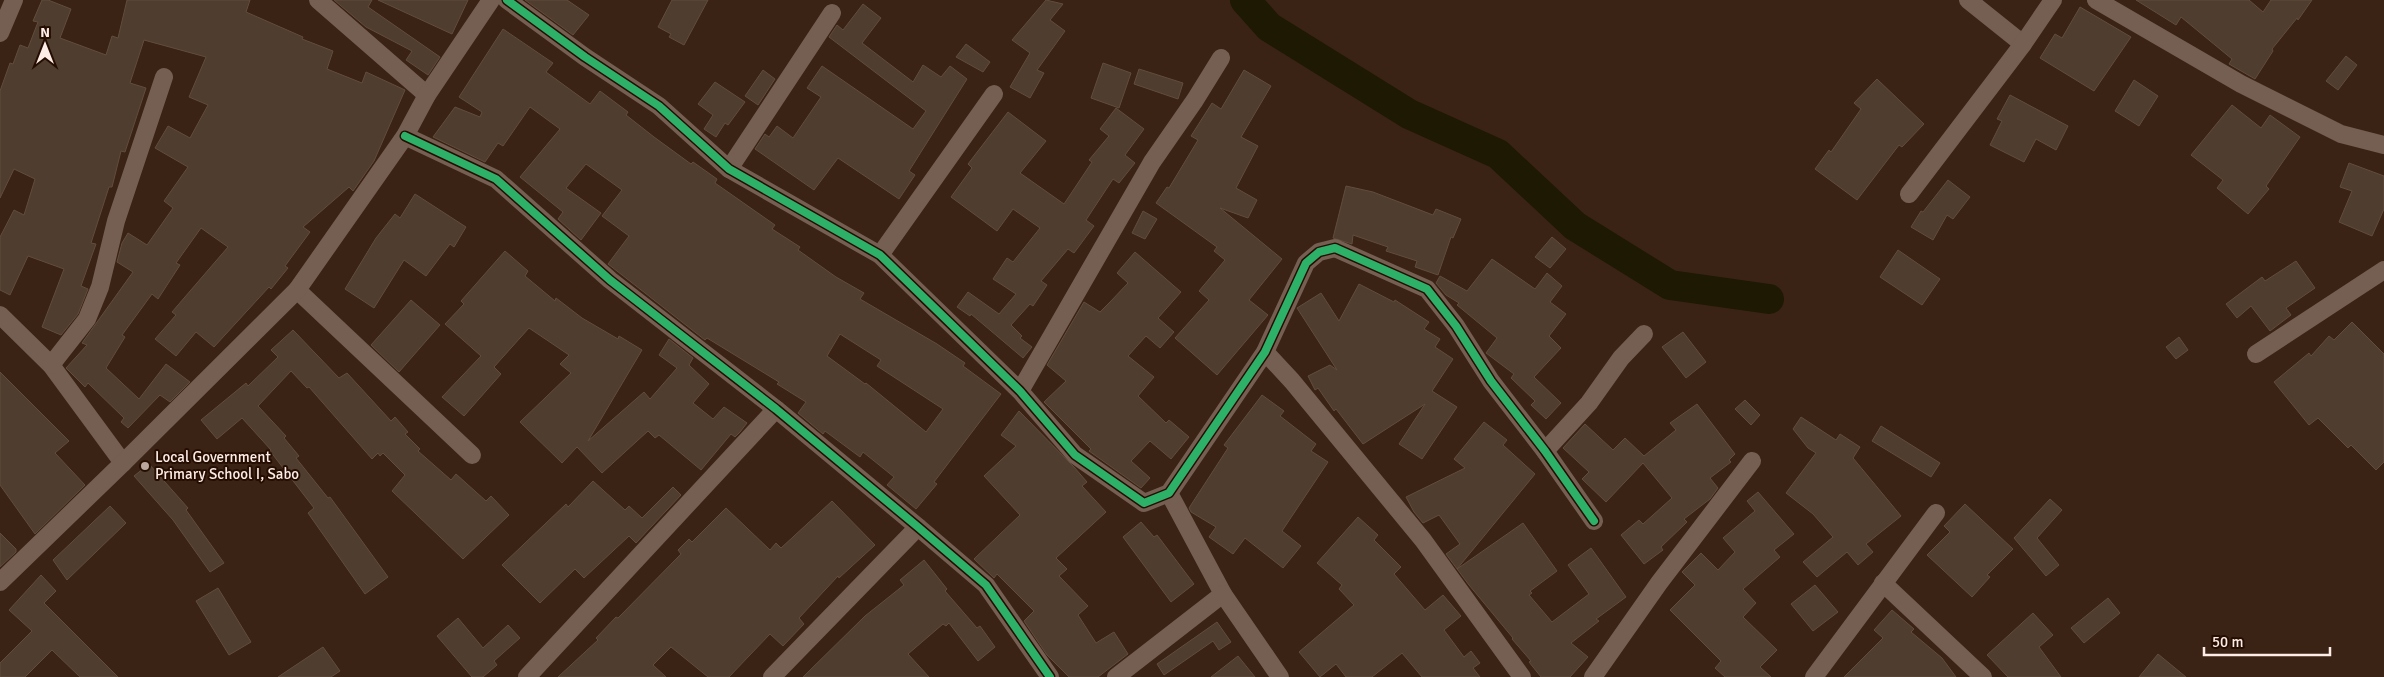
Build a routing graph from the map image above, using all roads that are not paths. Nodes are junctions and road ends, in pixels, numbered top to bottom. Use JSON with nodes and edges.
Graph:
{"nodes":[{"id":1,"x":318,"y":0,"type":"edge"},
{"id":2,"x":492,"y":0,"type":"edge"},
{"id":3,"x":507,"y":0,"type":"edge"},
{"id":4,"x":1968,"y":0,"type":"edge"},
{"id":5,"x":2053,"y":0,"type":"edge"},
{"id":6,"x":2096,"y":0,"type":"edge"},
{"id":7,"x":9,"y":2,"type":"edge"},
{"id":8,"x":832,"y":13,"type":"dead end"},
{"id":9,"x":0,"y":33,"type":"edge"},
{"id":10,"x":2023,"y":44,"type":"junction"},
{"id":11,"x":1221,"y":58,"type":"dead end"},
{"id":12,"x":164,"y":77,"type":"dead end"},
{"id":13,"x":994,"y":94,"type":"dead end"},
{"id":14,"x":427,"y":95,"type":"junction"},
{"id":15,"x":405,"y":136,"type":"junction"},
{"id":16,"x":2384,"y":144,"type":"edge"},
{"id":17,"x":730,"y":169,"type":"junction"},
{"id":18,"x":1909,"y":194,"type":"dead end"},
{"id":19,"x":880,"y":255,"type":"junction"},
{"id":20,"x":2384,"y":270,"type":"edge"},
{"id":21,"x":297,"y":290,"type":"junction"},
{"id":22,"x":3,"y":322,"type":"edge"},
{"id":23,"x":1644,"y":334,"type":"dead end"},
{"id":24,"x":1265,"y":352,"type":"junction"},
{"id":25,"x":2256,"y":354,"type":"dead end"},
{"id":26,"x":51,"y":366,"type":"junction"},
{"id":27,"x":1020,"y":391,"type":"junction"},
{"id":28,"x":776,"y":409,"type":"junction"},
{"id":29,"x":1545,"y":451,"type":"junction"},
{"id":30,"x":472,"y":455,"type":"dead end"},
{"id":31,"x":1752,"y":461,"type":"dead end"},
{"id":32,"x":123,"y":463,"type":"junction"},
{"id":33,"x":1169,"y":493,"type":"junction"},
{"id":34,"x":1936,"y":513,"type":"dead end"},
{"id":35,"x":1594,"y":521,"type":"dead end"},
{"id":36,"x":918,"y":527,"type":"junction"},
{"id":37,"x":0,"y":582,"type":"edge"},
{"id":38,"x":1883,"y":583,"type":"junction"},
{"id":39,"x":1223,"y":594,"type":"junction"},
{"id":40,"x":1043,"y":675,"type":"edge"},
{"id":41,"x":527,"y":677,"type":"edge"},
{"id":42,"x":772,"y":677,"type":"edge"},
{"id":43,"x":1116,"y":677,"type":"edge"},
{"id":44,"x":1280,"y":677,"type":"edge"},
{"id":45,"x":1522,"y":677,"type":"edge"},
{"id":46,"x":1593,"y":677,"type":"edge"},
{"id":47,"x":1814,"y":677,"type":"edge"},
{"id":48,"x":1983,"y":677,"type":"edge"}],
"edges":[{"from":1,"to":14,"type":"street"},
{"from":2,"to":14,"type":"street"},
{"from":3,"to":17,"type":"street"},
{"from":4,"to":10,"type":"street"},
{"from":5,"to":10,"type":"street"},
{"from":6,"to":16,"type":"street"},
{"from":7,"to":9,"type":"street"},
{"from":8,"to":17,"type":"street"},
{"from":10,"to":18,"type":"street"},
{"from":11,"to":27,"type":"street"},
{"from":12,"to":26,"type":"street"},
{"from":13,"to":19,"type":"street"},
{"from":14,"to":15,"type":"street"},
{"from":15,"to":21,"type":"street"},
{"from":15,"to":28,"type":"street"},
{"from":17,"to":19,"type":"street"},
{"from":19,"to":27,"type":"street"},
{"from":20,"to":25,"type":"street"},
{"from":21,"to":30,"type":"street"},
{"from":21,"to":32,"type":"street"},
{"from":22,"to":26,"type":"street"},
{"from":23,"to":29,"type":"street"},
{"from":24,"to":29,"type":"street"},
{"from":24,"to":33,"type":"street"},
{"from":24,"to":45,"type":"street"},
{"from":26,"to":32,"type":"street"},
{"from":27,"to":33,"type":"street"},
{"from":28,"to":36,"type":"street"},
{"from":28,"to":41,"type":"street"},
{"from":29,"to":35,"type":"street"},
{"from":31,"to":46,"type":"street"},
{"from":32,"to":37,"type":"street"},
{"from":33,"to":39,"type":"street"},
{"from":34,"to":38,"type":"street"},
{"from":36,"to":40,"type":"street"},
{"from":36,"to":42,"type":"street"},
{"from":38,"to":47,"type":"street"},
{"from":38,"to":48,"type":"street"},
{"from":39,"to":43,"type":"street"},
{"from":39,"to":44,"type":"street"}]}
